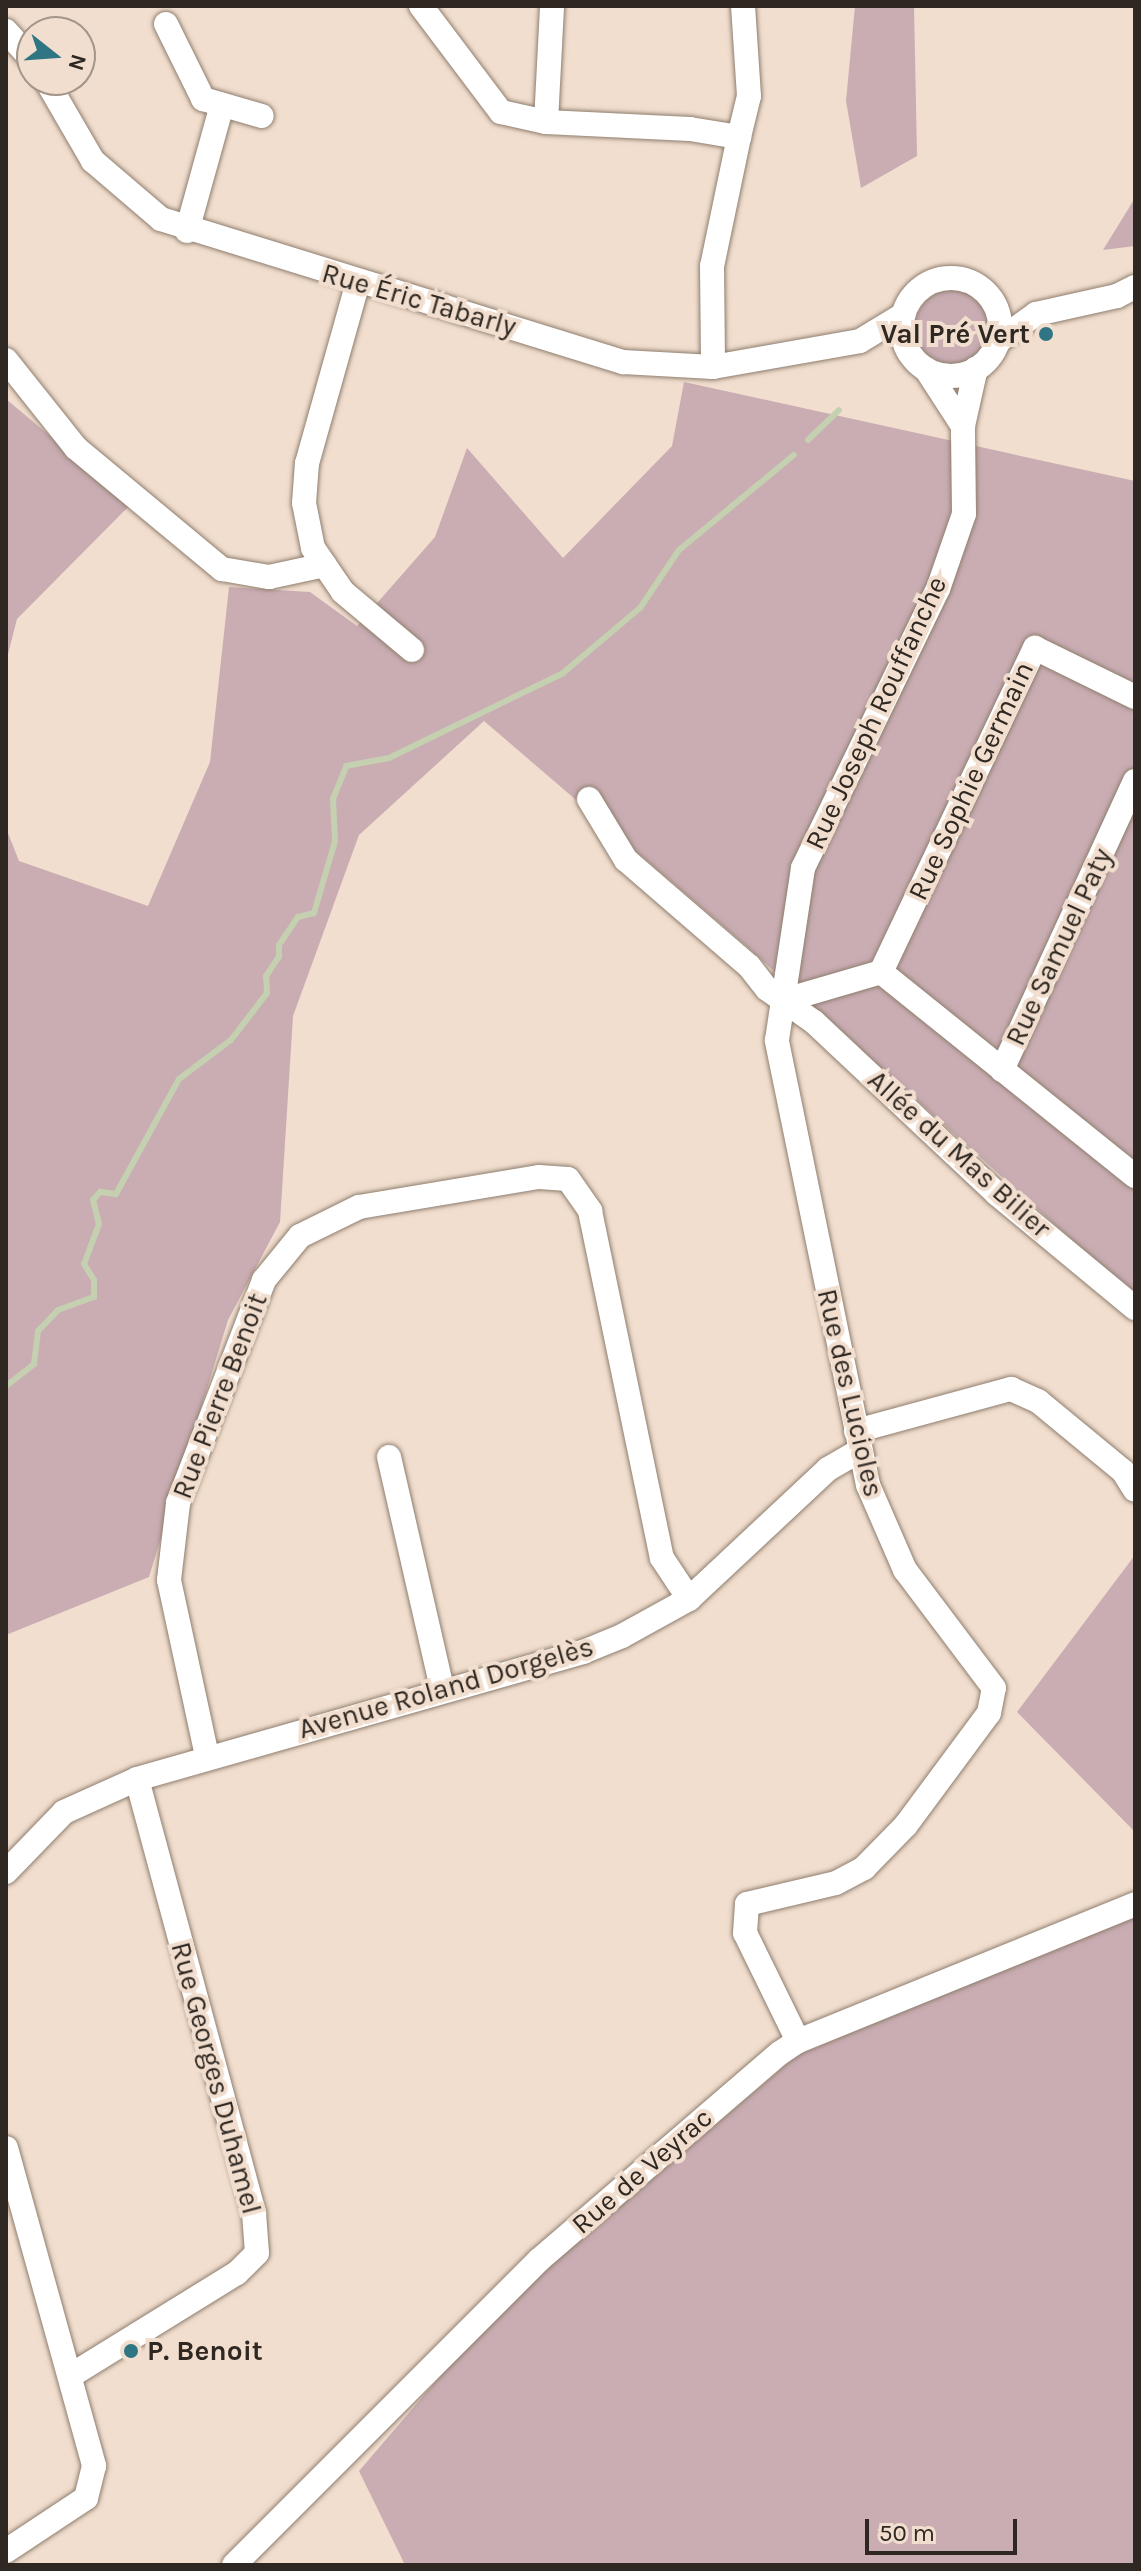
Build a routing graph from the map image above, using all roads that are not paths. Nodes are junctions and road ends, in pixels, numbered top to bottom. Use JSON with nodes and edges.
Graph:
{"nodes":[{"id":1,"x":421,"y":6,"type":"edge"},
{"id":2,"x":552,"y":6,"type":"edge"},
{"id":3,"x":743,"y":6,"type":"edge"},
{"id":4,"x":166,"y":24,"type":"dead end"},
{"id":5,"x":55,"y":96,"type":"edge"},
{"id":6,"x":222,"y":105,"type":"junction"},
{"id":7,"x":262,"y":116,"type":"dead end"},
{"id":8,"x":546,"y":122,"type":"junction"},
{"id":9,"x":739,"y":137,"type":"junction"},
{"id":10,"x":187,"y":231,"type":"junction"},
{"id":11,"x":358,"y":282,"type":"junction"},
{"id":12,"x":1135,"y":287,"type":"edge"},
{"id":13,"x":988,"y":295,"type":"junction"},
{"id":14,"x":1036,"y":314,"type":"junction"},
{"id":15,"x":903,"y":315,"type":"junction"},
{"id":16,"x":860,"y":341,"type":"junction"},
{"id":17,"x":997,"y":342,"type":"junction"},
{"id":18,"x":6,"y":360,"type":"edge"},
{"id":19,"x":918,"y":362,"type":"junction"},
{"id":20,"x":713,"y":367,"type":"junction"},
{"id":21,"x":976,"y":368,"type":"junction"},
{"id":22,"x":963,"y":426,"type":"junction"},
{"id":23,"x":325,"y":565,"type":"junction"},
{"id":24,"x":412,"y":650,"type":"dead end"},
{"id":25,"x":1135,"y":697,"type":"edge"},
{"id":26,"x":1135,"y":781,"type":"edge"},
{"id":27,"x":589,"y":799,"type":"dead end"},
{"id":28,"x":881,"y":972,"type":"junction"},
{"id":29,"x":782,"y":1001,"type":"junction"},
{"id":30,"x":1002,"y":1070,"type":"junction"},
{"id":31,"x":1135,"y":1176,"type":"edge"},
{"id":32,"x":1135,"y":1308,"type":"edge"},
{"id":33,"x":857,"y":1441,"type":"junction"},
{"id":34,"x":389,"y":1457,"type":"dead end"},
{"id":35,"x":1135,"y":1490,"type":"edge"},
{"id":36,"x":689,"y":1599,"type":"junction"},
{"id":37,"x":442,"y":1689,"type":"junction"},
{"id":38,"x":207,"y":1756,"type":"junction"},
{"id":39,"x":137,"y":1779,"type":"junction"},
{"id":40,"x":6,"y":1872,"type":"edge"},
{"id":41,"x":1135,"y":1904,"type":"edge"},
{"id":42,"x":798,"y":2041,"type":"junction"},
{"id":43,"x":6,"y":2148,"type":"edge"},
{"id":44,"x":15,"y":2212,"type":"edge"},
{"id":45,"x":70,"y":2376,"type":"junction"},
{"id":46,"x":6,"y":2551,"type":"edge"},
{"id":47,"x":234,"y":2565,"type":"edge"}],
"edges":[{"from":1,"to":8,"type":"street"},
{"from":2,"to":8,"type":"street"},
{"from":3,"to":9,"type":"street"},
{"from":4,"to":6,"type":"street"},
{"from":5,"to":10,"type":"street","name":"Rue Éric Tabarly"},
{"from":6,"to":7,"type":"street"},
{"from":6,"to":10,"type":"street"},
{"from":8,"to":9,"type":"street"},
{"from":9,"to":20,"type":"street"},
{"from":10,"to":11,"type":"street","name":"Rue Éric Tabarly"},
{"from":11,"to":20,"type":"street","name":"Rue Éric Tabarly"},
{"from":11,"to":23,"type":"street"},
{"from":12,"to":14,"type":"street"},
{"from":13,"to":14,"type":"street"},
{"from":13,"to":15,"type":"street"},
{"from":13,"to":17,"type":"street"},
{"from":14,"to":17,"type":"street"},
{"from":15,"to":16,"type":"street","name":"Rue Éric Tabarly"},
{"from":15,"to":19,"type":"street"},
{"from":16,"to":19,"type":"street","name":"Rue Éric Tabarly"},
{"from":16,"to":20,"type":"street","name":"Rue Éric Tabarly"},
{"from":17,"to":21,"type":"street"},
{"from":18,"to":23,"type":"street"},
{"from":19,"to":21,"type":"street"},
{"from":19,"to":22,"type":"street"},
{"from":21,"to":22,"type":"street"},
{"from":22,"to":29,"type":"street","name":"Rue Joseph Rouffanche"},
{"from":23,"to":24,"type":"street"},
{"from":25,"to":28,"type":"street","name":"Rue Sophie Germain"},
{"from":26,"to":30,"type":"street","name":"Rue Samuel Paty"},
{"from":27,"to":29,"type":"street","name":"Allée du Mas Bilier"},
{"from":28,"to":29,"type":"street"},
{"from":28,"to":30,"type":"street"},
{"from":29,"to":32,"type":"street","name":"Allée du Mas Bilier"},
{"from":29,"to":33,"type":"street","name":"Rue des Lucioles"},
{"from":30,"to":31,"type":"street"},
{"from":33,"to":35,"type":"street","name":"Avenue Roland Dorgelès"},
{"from":33,"to":36,"type":"street","name":"Avenue Roland Dorgelès"},
{"from":33,"to":42,"type":"street","name":"Rue des Lucioles"},
{"from":34,"to":37,"type":"street"},
{"from":36,"to":37,"type":"street","name":"Avenue Roland Dorgelès"},
{"from":36,"to":38,"type":"street","name":"Rue Pierre Benoit"},
{"from":37,"to":38,"type":"street","name":"Avenue Roland Dorgelès"},
{"from":38,"to":39,"type":"street","name":"Avenue Roland Dorgelès"},
{"from":39,"to":40,"type":"street","name":"Avenue Roland Dorgelès"},
{"from":39,"to":45,"type":"street","name":"Rue Georges Duhamel"},
{"from":41,"to":42,"type":"street","name":"Rue de Veyrac"},
{"from":42,"to":47,"type":"street","name":"Rue de Veyrac"},
{"from":43,"to":44,"type":"street"},
{"from":44,"to":45,"type":"street"},
{"from":45,"to":46,"type":"street"}]}
